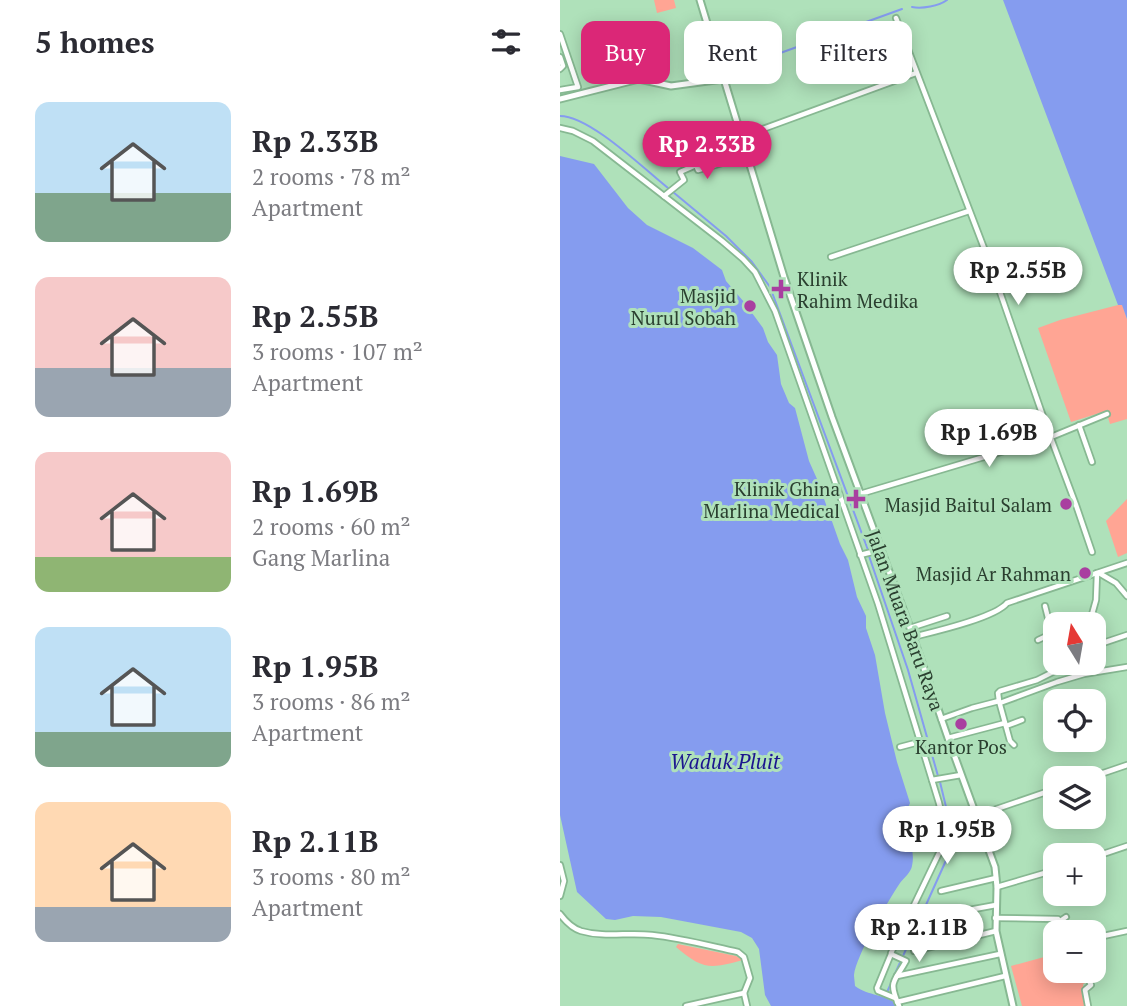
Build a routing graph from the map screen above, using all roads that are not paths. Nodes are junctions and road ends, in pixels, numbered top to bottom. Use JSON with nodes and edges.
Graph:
{"nodes":[{"id":1,"x":700,"y":0,"type":"edge"},
{"id":2,"x":896,"y":18,"type":"dead end"},
{"id":3,"x":706,"y":21,"type":"edge"},
{"id":4,"x":560,"y":34,"type":"edge"},
{"id":5,"x":560,"y":57,"type":"edge"},
{"id":6,"x":560,"y":69,"type":"edge"},
{"id":7,"x":916,"y":74,"type":"junction"},
{"id":8,"x":686,"y":84,"type":"edge"},
{"id":9,"x":725,"y":84,"type":"edge"},
{"id":10,"x":560,"y":90,"type":"edge"},
{"id":11,"x":560,"y":99,"type":"edge"},
{"id":12,"x":560,"y":128,"type":"edge"},
{"id":13,"x":741,"y":137,"type":"junction"},
{"id":14,"x":747,"y":156,"type":"junction"},
{"id":15,"x":664,"y":197,"type":"junction"},
{"id":16,"x":969,"y":211,"type":"junction"},
{"id":17,"x":831,"y":257,"type":"dead end"},
{"id":18,"x":1107,"y":414,"type":"dead end"},
{"id":19,"x":1079,"y":425,"type":"junction"},
{"id":20,"x":1051,"y":437,"type":"junction"},
{"id":21,"x":1093,"y":462,"type":"dead end"},
{"id":22,"x":860,"y":494,"type":"junction"},
{"id":23,"x":880,"y":550,"type":"junction"},
{"id":24,"x":1092,"y":552,"type":"dead end"},
{"id":25,"x":860,"y":555,"type":"junction"},
{"id":26,"x":1127,"y":563,"type":"edge"},
{"id":27,"x":1098,"y":573,"type":"junction"},
{"id":28,"x":1127,"y":596,"type":"edge"},
{"id":29,"x":1045,"y":606,"type":"dead end"},
{"id":30,"x":1047,"y":612,"type":"edge"},
{"id":31,"x":1093,"y":612,"type":"edge"},
{"id":32,"x":947,"y":616,"type":"dead end"},
{"id":33,"x":910,"y":628,"type":"junction"},
{"id":34,"x":1127,"y":635,"type":"edge"},
{"id":35,"x":913,"y":637,"type":"junction"},
{"id":36,"x":1043,"y":638,"type":"edge"},
{"id":37,"x":1038,"y":640,"type":"dead end"},
{"id":38,"x":1106,"y":642,"type":"edge"},
{"id":39,"x":1127,"y":667,"type":"edge"},
{"id":40,"x":1045,"y":676,"type":"edge"},
{"id":41,"x":999,"y":702,"type":"junction"},
{"id":42,"x":941,"y":719,"type":"junction"},
{"id":43,"x":1022,"y":720,"type":"dead end"},
{"id":44,"x":1006,"y":724,"type":"junction"},
{"id":45,"x":948,"y":738,"type":"junction"},
{"id":46,"x":919,"y":742,"type":"junction"},
{"id":47,"x":1014,"y":745,"type":"dead end"},
{"id":48,"x":900,"y":747,"type":"dead end"},
{"id":49,"x":1127,"y":765,"type":"edge"},
{"id":50,"x":1106,"y":772,"type":"edge"},
{"id":51,"x":961,"y":775,"type":"junction"},
{"id":52,"x":932,"y":780,"type":"junction"},
{"id":53,"x":1043,"y":793,"type":"edge"},
{"id":54,"x":976,"y":816,"type":"junction"},
{"id":55,"x":1127,"y":846,"type":"edge"},
{"id":56,"x":1106,"y":853,"type":"edge"},
{"id":57,"x":560,"y":865,"type":"edge"},
{"id":58,"x":1043,"y":874,"type":"edge"},
{"id":59,"x":996,"y":878,"type":"junction"},
{"id":60,"x":997,"y":887,"type":"junction"},
{"id":61,"x":941,"y":891,"type":"dead end"},
{"id":62,"x":560,"y":896,"type":"edge"},
{"id":63,"x":996,"y":905,"type":"junction"},
{"id":64,"x":560,"y":914,"type":"edge"},
{"id":65,"x":1066,"y":917,"type":"dead end"},
{"id":66,"x":925,"y":918,"type":"dead end"},
{"id":67,"x":995,"y":918,"type":"junction"},
{"id":68,"x":1060,"y":920,"type":"edge"},
{"id":69,"x":1062,"y":920,"type":"edge"},
{"id":70,"x":996,"y":931,"type":"junction"},
{"id":71,"x":1127,"y":931,"type":"edge"},
{"id":72,"x":1106,"y":935,"type":"edge"},
{"id":73,"x":914,"y":951,"type":"dead end"},
{"id":74,"x":891,"y":954,"type":"junction"},
{"id":75,"x":1000,"y":954,"type":"junction"},
{"id":76,"x":897,"y":976,"type":"junction"},
{"id":77,"x":1005,"y":976,"type":"junction"},
{"id":78,"x":1090,"y":983,"type":"edge"},
{"id":79,"x":744,"y":993,"type":"junction"},
{"id":80,"x":897,"y":1002,"type":"edge"},
{"id":81,"x":686,"y":1006,"type":"edge"},
{"id":82,"x":747,"y":1006,"type":"edge"},
{"id":83,"x":1013,"y":1006,"type":"edge"},
{"id":84,"x":1088,"y":1006,"type":"edge"}],
"edges":[{"from":1,"to":3,"type":"street","name":"Jalan Muara Baru Raya"},
{"from":2,"to":7,"type":"street"},
{"from":4,"to":10,"type":"street"},
{"from":5,"to":6,"type":"street"},
{"from":7,"to":13,"type":"street"},
{"from":7,"to":16,"type":"street"},
{"from":8,"to":11,"type":"street"},
{"from":9,"to":13,"type":"street","name":"Jalan Muara Baru Raya"},
{"from":12,"to":15,"type":"street"},
{"from":13,"to":14,"type":"street","name":"Jalan Muara Baru Raya"},
{"from":14,"to":15,"type":"street"},
{"from":14,"to":22,"type":"street","name":"Jalan Muara Baru Raya"},
{"from":15,"to":25,"type":"street"},
{"from":16,"to":17,"type":"street"},
{"from":16,"to":20,"type":"street"},
{"from":18,"to":19,"type":"street"},
{"from":19,"to":20,"type":"street"},
{"from":19,"to":21,"type":"street"},
{"from":20,"to":22,"type":"street"},
{"from":20,"to":24,"type":"street"},
{"from":22,"to":23,"type":"street","name":"Jalan Muara Baru Raya"},
{"from":23,"to":25,"type":"street"},
{"from":23,"to":33,"type":"street","name":"Jalan Muara Baru Raya"},
{"from":25,"to":46,"type":"street"},
{"from":26,"to":27,"type":"street"},
{"from":27,"to":28,"type":"street"},
{"from":27,"to":31,"type":"street"},
{"from":27,"to":35,"type":"street"},
{"from":29,"to":30,"type":"street"},
{"from":32,"to":33,"type":"street"},
{"from":33,"to":35,"type":"street","name":"Jalan Muara Baru Raya"},
{"from":34,"to":38,"type":"street"},
{"from":35,"to":42,"type":"street","name":"Jalan Muara Baru Raya"},
{"from":36,"to":37,"type":"street"},
{"from":39,"to":41,"type":"street"},
{"from":40,"to":41,"type":"street"},
{"from":41,"to":42,"type":"street"},
{"from":41,"to":44,"type":"street"},
{"from":42,"to":45,"type":"street","name":"Jalan Muara Baru Raya"},
{"from":43,"to":44,"type":"street"},
{"from":44,"to":45,"type":"street"},
{"from":44,"to":47,"type":"street"},
{"from":45,"to":51,"type":"street","name":"Jalan Muara Baru Raya"},
{"from":46,"to":48,"type":"street"},
{"from":46,"to":52,"type":"street"},
{"from":49,"to":50,"type":"street"},
{"from":51,"to":52,"type":"street"},
{"from":51,"to":54,"type":"street","name":"Jalan Muara Baru Raya"},
{"from":52,"to":74,"type":"street"},
{"from":53,"to":54,"type":"street"},
{"from":54,"to":59,"type":"street","name":"Jalan Muara Baru Raya"},
{"from":55,"to":56,"type":"street"},
{"from":57,"to":62,"type":"street"},
{"from":58,"to":60,"type":"street"},
{"from":59,"to":60,"type":"street","name":"Jalan Muara Baru Raya"},
{"from":59,"to":61,"type":"street"},
{"from":60,"to":63,"type":"street","name":"Jalan Muara Baru Raya"},
{"from":63,"to":66,"type":"street"},
{"from":63,"to":67,"type":"street","name":"Jalan Muara Baru Raya"},
{"from":64,"to":79,"type":"street"},
{"from":65,"to":69,"type":"street"},
{"from":67,"to":68,"type":"street"},
{"from":67,"to":70,"type":"street","name":"Jalan Muara Baru Raya"},
{"from":70,"to":73,"type":"street"},
{"from":70,"to":75,"type":"street","name":"Jalan Muara Baru Raya"},
{"from":71,"to":72,"type":"street"},
{"from":74,"to":76,"type":"street"},
{"from":74,"to":80,"type":"street"},
{"from":75,"to":76,"type":"street"},
{"from":75,"to":77,"type":"street","name":"Jalan Muara Baru Raya"},
{"from":76,"to":80,"type":"street"},
{"from":77,"to":80,"type":"street"},
{"from":77,"to":83,"type":"street","name":"Jalan Muara Baru Raya"},
{"from":78,"to":84,"type":"street"},
{"from":79,"to":81,"type":"street"},
{"from":79,"to":82,"type":"street"}]}
